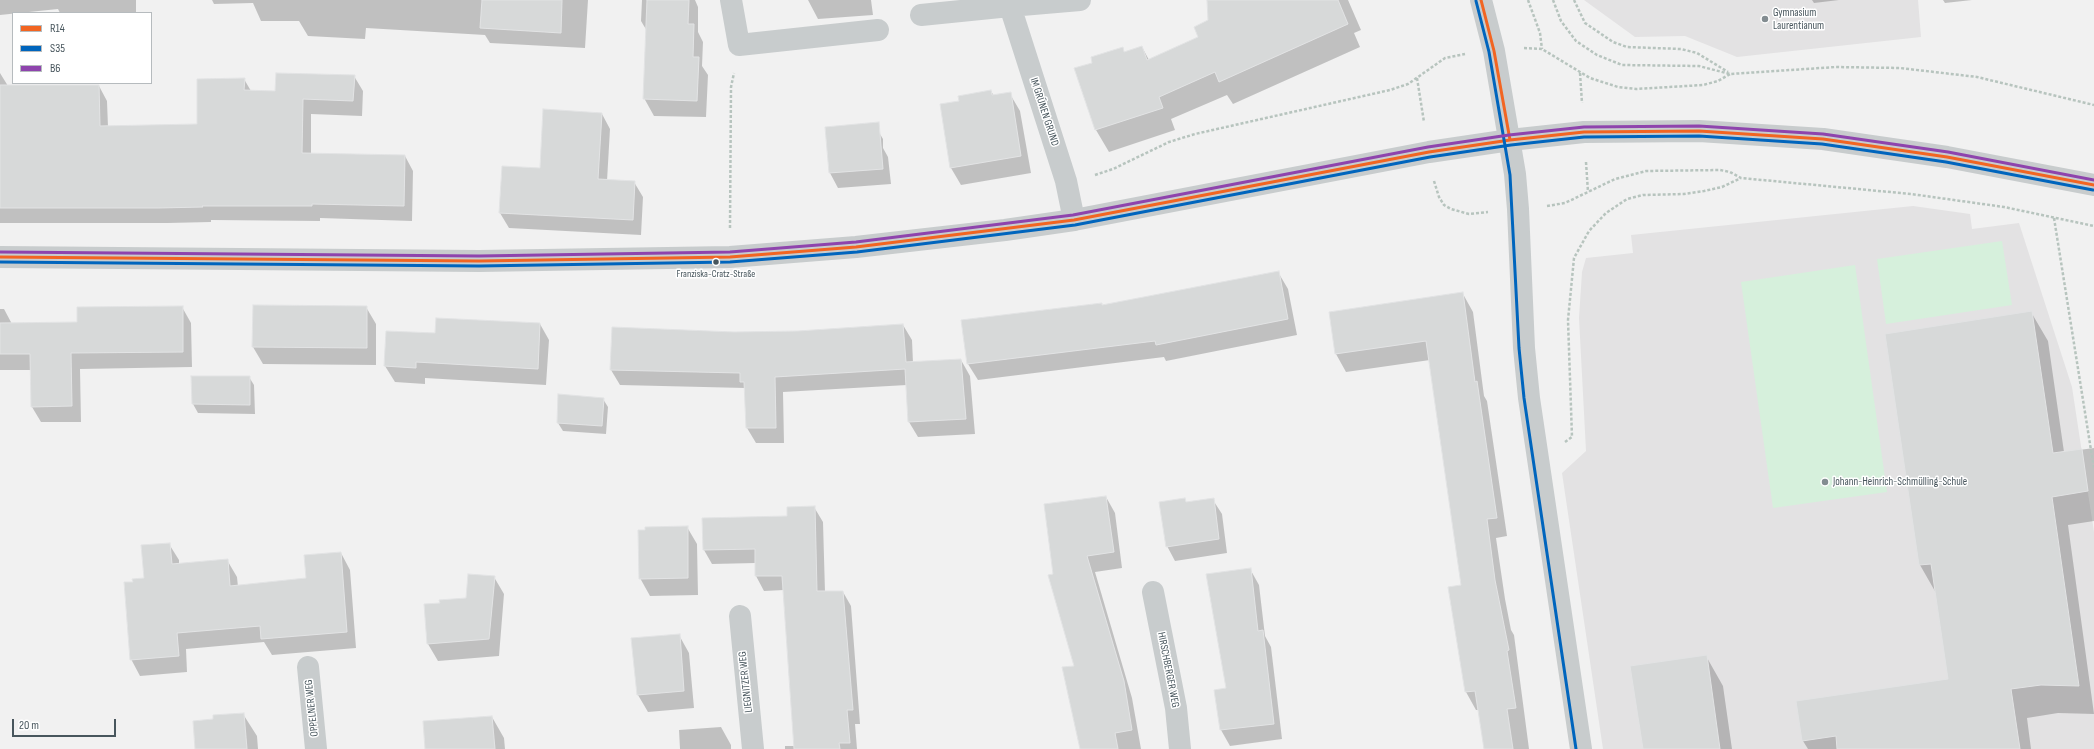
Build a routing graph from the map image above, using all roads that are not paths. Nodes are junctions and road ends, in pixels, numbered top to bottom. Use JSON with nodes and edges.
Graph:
{"nodes":[{"id":1,"x":731,"y":0,"type":"edge"},
{"id":2,"x":1080,"y":0,"type":"edge"},
{"id":3,"x":1481,"y":0,"type":"edge"},
{"id":4,"x":1010,"y":6,"type":"junction"},
{"id":5,"x":921,"y":15,"type":"dead end"},
{"id":6,"x":878,"y":30,"type":"dead end"},
{"id":7,"x":1510,"y":140,"type":"junction"},
{"id":8,"x":2094,"y":185,"type":"edge"},
{"id":9,"x":1074,"y":220,"type":"junction"},
{"id":10,"x":0,"y":257,"type":"edge"},
{"id":11,"x":1153,"y":592,"type":"dead end"},
{"id":12,"x":740,"y":616,"type":"dead end"},
{"id":13,"x":308,"y":667,"type":"dead end"},
{"id":14,"x":316,"y":749,"type":"edge"},
{"id":15,"x":753,"y":749,"type":"edge"},
{"id":16,"x":1180,"y":749,"type":"edge"},
{"id":17,"x":1582,"y":749,"type":"edge"}],
"edges":[{"from":1,"to":6,"type":"street"},
{"from":2,"to":4,"type":"street"},
{"from":3,"to":7,"type":"street"},
{"from":4,"to":5,"type":"street"},
{"from":4,"to":9,"type":"street","name":"IM GRÜNEN GRUND"},
{"from":7,"to":8,"type":"street"},
{"from":7,"to":9,"type":"street"},
{"from":7,"to":17,"type":"street"},
{"from":9,"to":10,"type":"street"},
{"from":11,"to":16,"type":"street","name":"HIRSCHBERGER WEG"},
{"from":12,"to":15,"type":"street","name":"LIEGNITZER WEG"},
{"from":13,"to":14,"type":"street","name":"OPPELNER WEG"}]}
